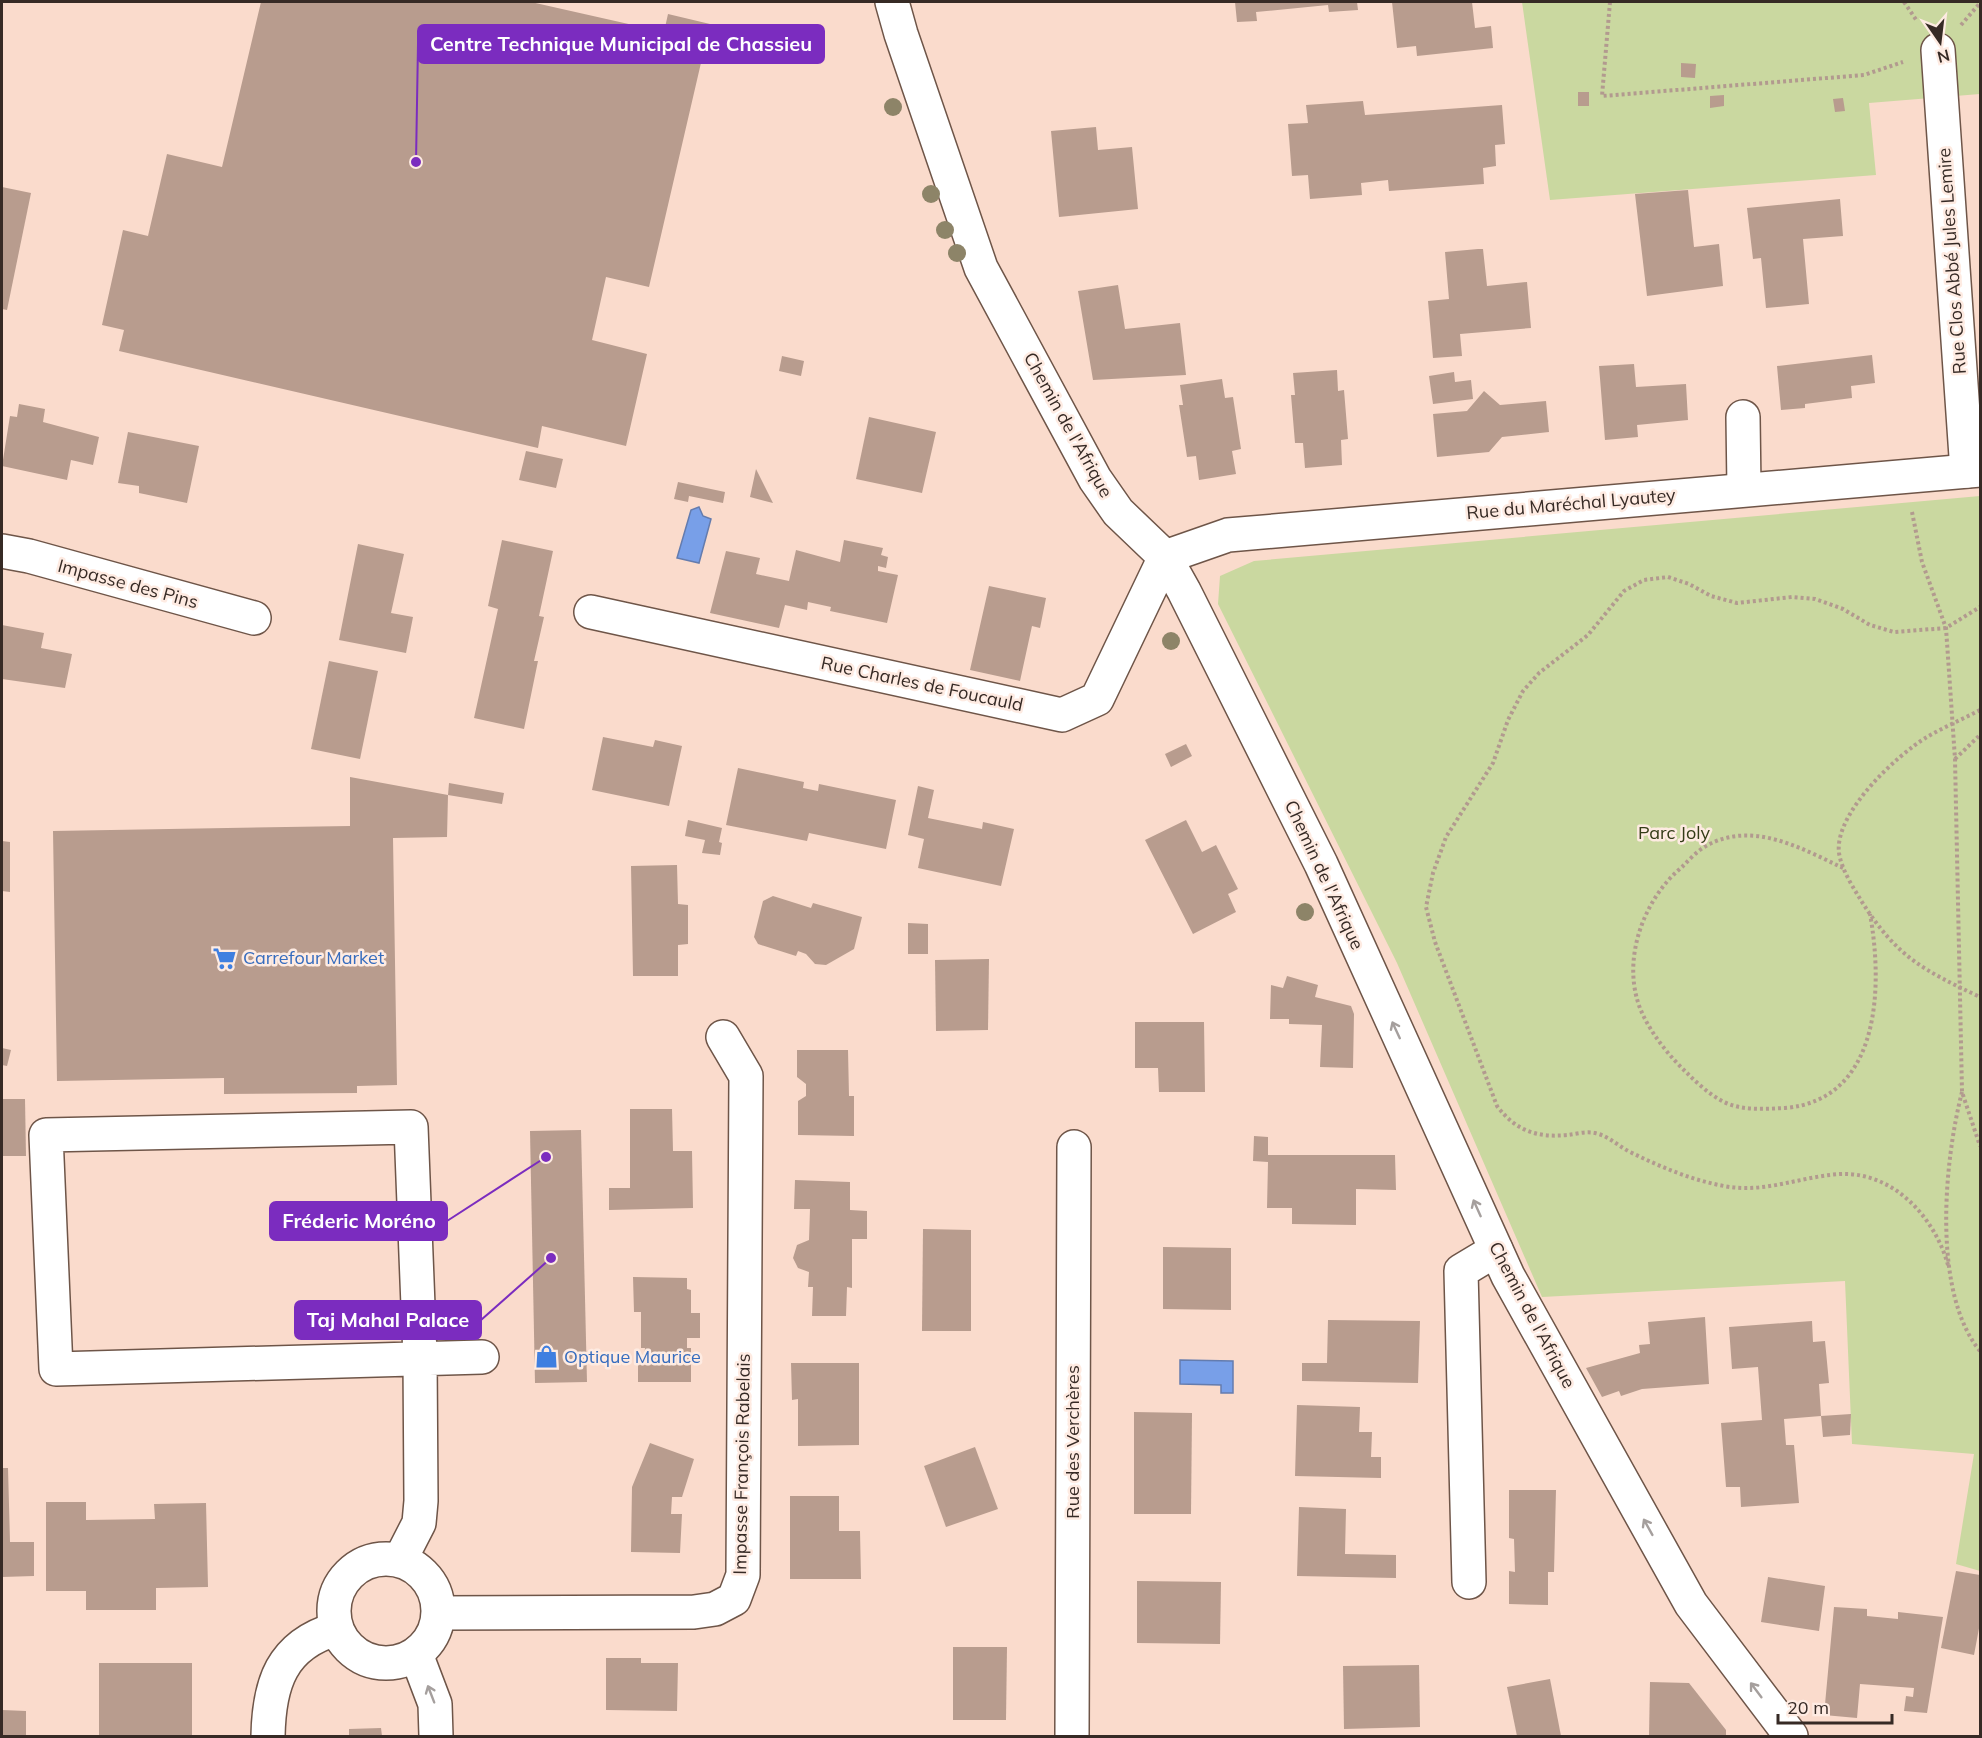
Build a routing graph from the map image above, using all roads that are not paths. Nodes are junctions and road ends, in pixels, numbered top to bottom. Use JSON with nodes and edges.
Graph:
{"nodes":[{"id":1,"x":892,"y":2,"type":"edge"},
{"id":2,"x":1938,"y":50,"type":"road end"},
{"id":3,"x":1743,"y":417,"type":"dead end"},
{"id":4,"x":1974,"y":470,"type":"edge"},
{"id":5,"x":1744,"y":489,"type":"junction"},
{"id":6,"x":2,"y":552,"type":"edge"},
{"id":7,"x":1165,"y":557,"type":"junction"},
{"id":8,"x":591,"y":612,"type":"dead end"},
{"id":9,"x":254,"y":618,"type":"dead end"},
{"id":10,"x":723,"y":1037,"type":"dead end"},
{"id":11,"x":1074,"y":1147,"type":"dead end"},
{"id":12,"x":1496,"y":1250,"type":"junction"},
{"id":13,"x":420,"y":1357,"type":"junction"},
{"id":14,"x":482,"y":1357,"type":"dead end"},
{"id":15,"x":400,"y":1560,"type":"junction"},
{"id":16,"x":1469,"y":1582,"type":"dead end"},
{"id":17,"x":439,"y":1613,"type":"junction"},
{"id":18,"x":336,"y":1629,"type":"junction"},
{"id":19,"x":416,"y":1654,"type":"junction"},
{"id":20,"x":268,"y":1737,"type":"edge"},
{"id":21,"x":436,"y":1737,"type":"edge"},
{"id":22,"x":1072,"y":1737,"type":"edge"},
{"id":23,"x":1791,"y":1737,"type":"edge"}],
"edges":[{"from":1,"to":7,"type":"street","name":"Chemin de l'Afrique"},
{"from":2,"to":4,"type":"street","name":"Rue Clos Abbé Jules Lemire"},
{"from":3,"to":5,"type":"street"},
{"from":4,"to":5,"type":"street","name":"Rue du Maréchal Lyautey"},
{"from":5,"to":7,"type":"street","name":"Rue du Maréchal Lyautey"},
{"from":6,"to":9,"type":"street","name":"Impasse des Pins"},
{"from":7,"to":8,"type":"street","name":"Rue Charles de Foucauld"},
{"from":12,"to":7,"type":"street","name":"Chemin de l'Afrique","one_way":true},
{"from":10,"to":17,"type":"street","name":"Impasse François Rabelais"},
{"from":11,"to":22,"type":"street","name":"Rue des Verchères"},
{"from":12,"to":16,"type":"street"},
{"from":23,"to":12,"type":"street","name":"Chemin de l'Afrique","one_way":true},
{"from":13,"to":13,"type":"street"},
{"from":13,"to":14,"type":"street"},
{"from":13,"to":15,"type":"street"},
{"from":15,"to":17,"type":"street"},
{"from":15,"to":18,"type":"street"},
{"from":17,"to":19,"type":"street"},
{"from":18,"to":19,"type":"street"},
{"from":18,"to":20,"type":"street"},
{"from":21,"to":19,"type":"street","one_way":true}]}
